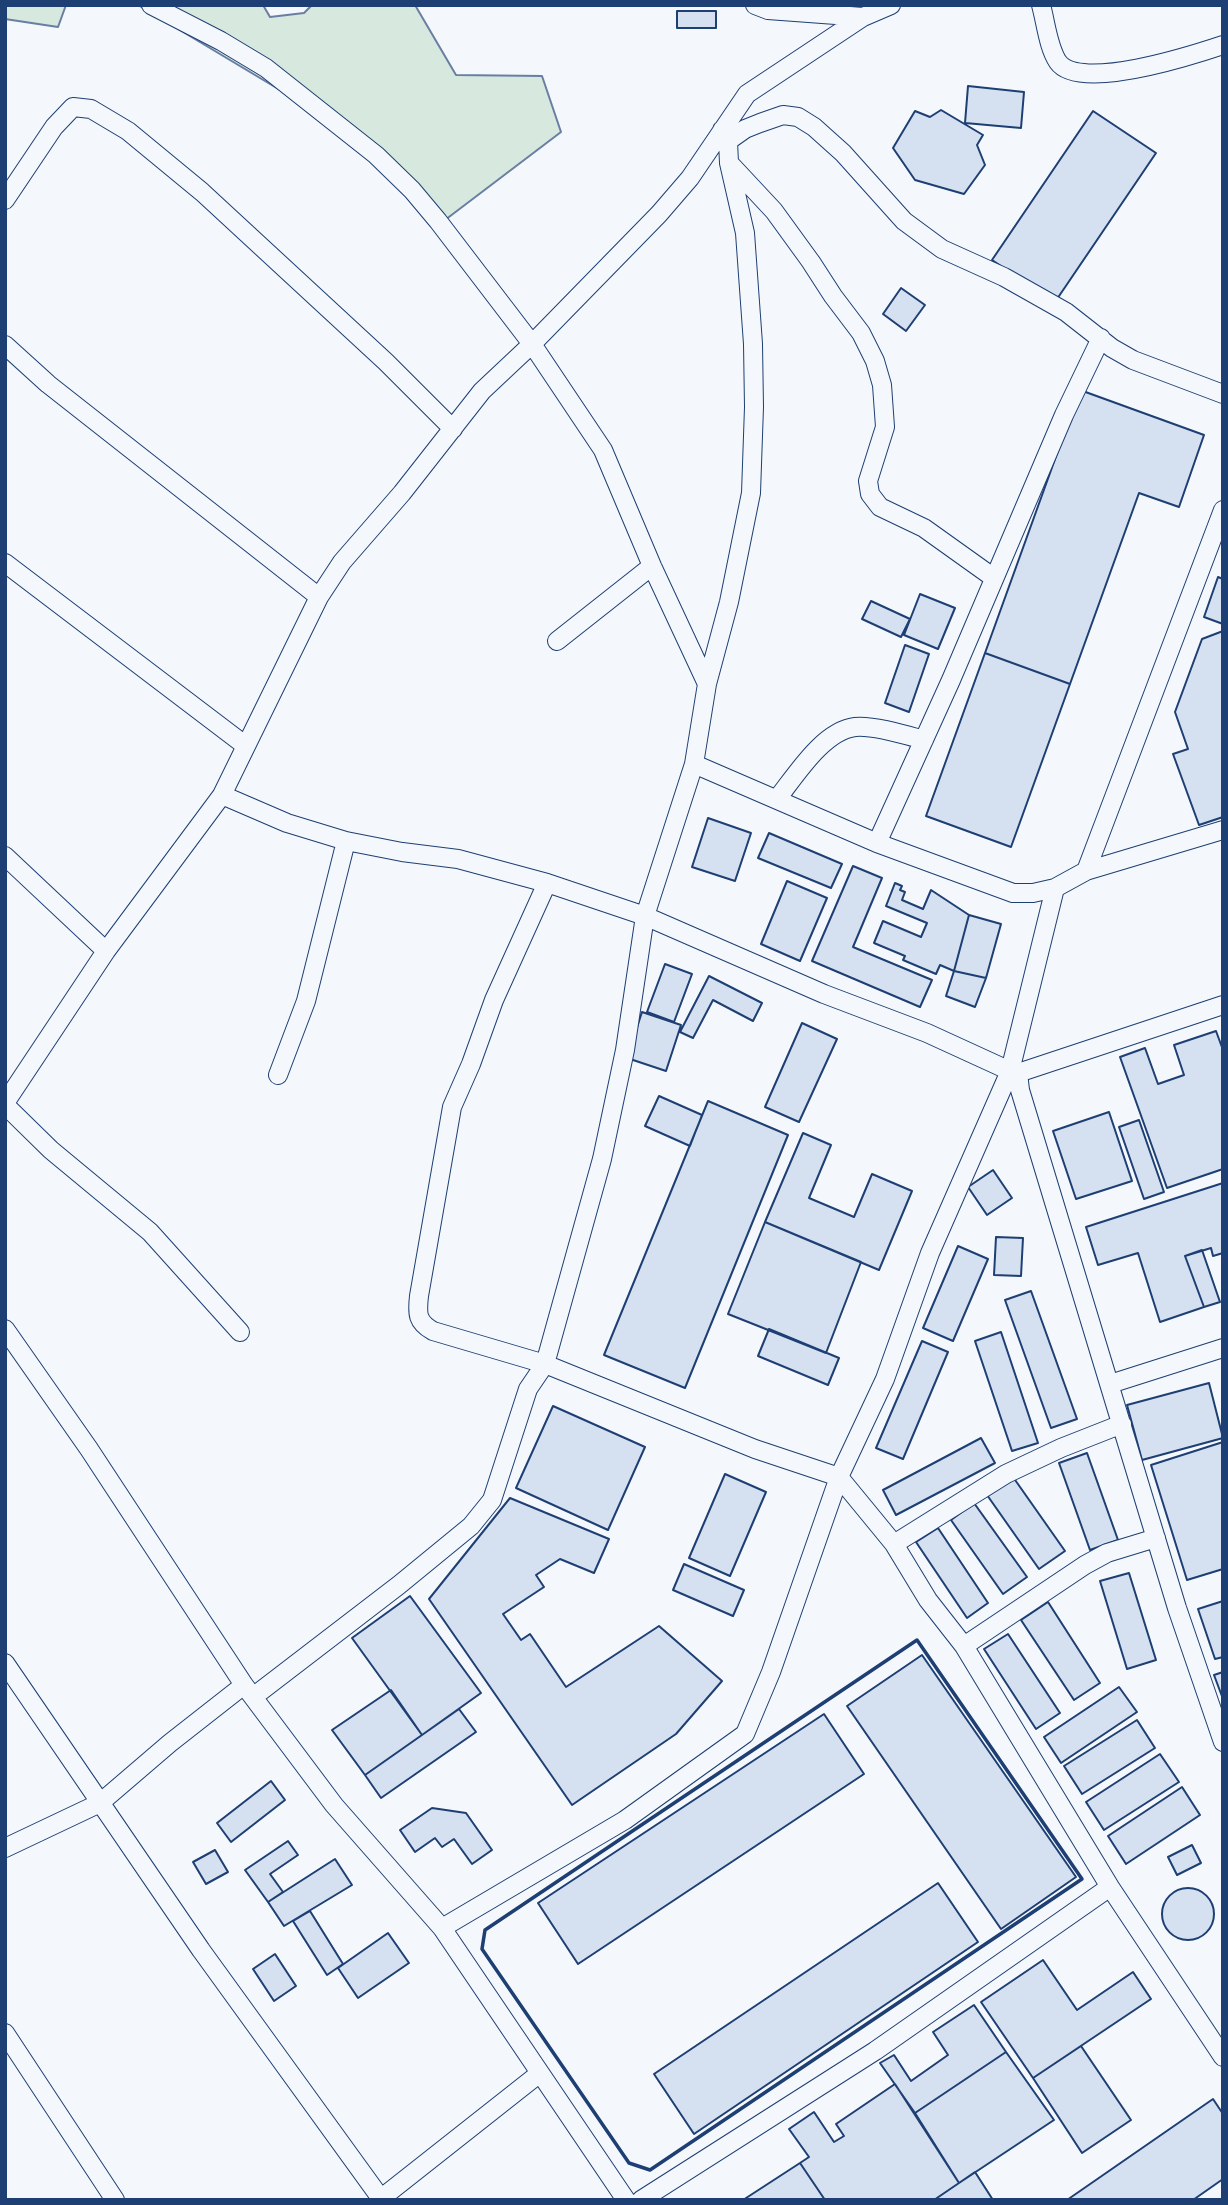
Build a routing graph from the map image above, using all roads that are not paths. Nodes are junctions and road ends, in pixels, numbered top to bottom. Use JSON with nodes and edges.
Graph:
{"nodes":[{"id":1,"x":152,"y":5,"type":"edge"},
{"id":2,"x":755,"y":5,"type":"edge"},
{"id":3,"x":891,"y":5,"type":"edge"},
{"id":4,"x":1041,"y":5,"type":"edge"},
{"id":5,"x":863,"y":17,"type":"junction"},
{"id":6,"x":1223,"y":45,"type":"edge"},
{"id":7,"x":725,"y":135,"type":"junction"},
{"id":8,"x":729,"y":163,"type":"junction"},
{"id":9,"x":5,"y":200,"type":"edge"},
{"id":10,"x":1101,"y":338,"type":"junction"},
{"id":11,"x":532,"y":344,"type":"junction"},
{"id":12,"x":5,"y":345,"type":"edge"},
{"id":13,"x":1223,"y":394,"type":"edge"},
{"id":14,"x":453,"y":429,"type":"junction"},
{"id":15,"x":1223,"y":510,"type":"edge"},
{"id":16,"x":5,"y":563,"type":"edge"},
{"id":17,"x":652,"y":566,"type":"junction"},
{"id":18,"x":994,"y":578,"type":"junction"},
{"id":19,"x":319,"y":597,"type":"junction"},
{"id":20,"x":557,"y":641,"type":"dead end"},
{"id":21,"x":707,"y":684,"type":"junction"},
{"id":22,"x":924,"y":740,"type":"junction"},
{"id":23,"x":246,"y":746,"type":"junction"},
{"id":24,"x":694,"y":764,"type":"junction"},
{"id":25,"x":222,"y":795,"type":"junction"},
{"id":26,"x":777,"y":799,"type":"junction"},
{"id":27,"x":1223,"y":830,"type":"edge"},
{"id":28,"x":346,"y":841,"type":"junction"},
{"id":29,"x":877,"y":843,"type":"junction"},
{"id":30,"x":5,"y":856,"type":"edge"},
{"id":31,"x":1086,"y":871,"type":"junction"},
{"id":32,"x":547,"y":883,"type":"junction"},
{"id":33,"x":1055,"y":888,"type":"junction"},
{"id":34,"x":645,"y":916,"type":"junction"},
{"id":35,"x":106,"y":951,"type":"junction"},
{"id":36,"x":1223,"y":1005,"type":"edge"},
{"id":37,"x":1014,"y":1072,"type":"junction"},
{"id":38,"x":278,"y":1075,"type":"dead end"},
{"id":39,"x":5,"y":1104,"type":"edge"},
{"id":40,"x":5,"y":1329,"type":"edge"},
{"id":41,"x":240,"y":1332,"type":"dead end"},
{"id":42,"x":1223,"y":1348,"type":"edge"},
{"id":43,"x":545,"y":1364,"type":"junction"},
{"id":44,"x":1110,"y":1384,"type":"junction"},
{"id":45,"x":1122,"y":1424,"type":"junction"},
{"id":46,"x":839,"y":1476,"type":"junction"},
{"id":47,"x":1156,"y":1538,"type":"junction"},
{"id":48,"x":894,"y":1544,"type":"junction"},
{"id":49,"x":964,"y":1646,"type":"junction"},
{"id":50,"x":5,"y":1662,"type":"edge"},
{"id":51,"x":11,"y":1680,"type":"edge"},
{"id":52,"x":249,"y":1691,"type":"junction"},
{"id":53,"x":1222,"y":1735,"type":"edge"},
{"id":54,"x":100,"y":1803,"type":"junction"},
{"id":55,"x":5,"y":1848,"type":"edge"},
{"id":56,"x":1111,"y":1887,"type":"junction"},
{"id":57,"x":442,"y":1928,"type":"junction"},
{"id":58,"x":5,"y":2033,"type":"edge"},
{"id":59,"x":1220,"y":2049,"type":"edge"},
{"id":60,"x":540,"y":2074,"type":"junction"},
{"id":61,"x":380,"y":2199,"type":"edge"},
{"id":62,"x":115,"y":2200,"type":"edge"},
{"id":63,"x":625,"y":2200,"type":"edge"},
{"id":64,"x":641,"y":2200,"type":"edge"}],
"edges":[{"from":1,"to":11,"type":"street"},
{"from":2,"to":5,"type":"street"},
{"from":3,"to":5,"type":"street"},
{"from":4,"to":6,"type":"street"},
{"from":5,"to":7,"type":"street"},
{"from":7,"to":8,"type":"street"},
{"from":7,"to":10,"type":"street"},
{"from":7,"to":11,"type":"street"},
{"from":8,"to":18,"type":"street"},
{"from":8,"to":21,"type":"street"},
{"from":9,"to":14,"type":"street"},
{"from":10,"to":13,"type":"street"},
{"from":10,"to":18,"type":"street"},
{"from":11,"to":14,"type":"street"},
{"from":11,"to":17,"type":"street"},
{"from":12,"to":19,"type":"street"},
{"from":14,"to":19,"type":"street"},
{"from":15,"to":31,"type":"street"},
{"from":16,"to":23,"type":"street"},
{"from":17,"to":20,"type":"street"},
{"from":17,"to":21,"type":"street"},
{"from":18,"to":22,"type":"street"},
{"from":19,"to":23,"type":"street"},
{"from":21,"to":24,"type":"street"},
{"from":22,"to":26,"type":"street"},
{"from":22,"to":29,"type":"street"},
{"from":23,"to":25,"type":"street"},
{"from":24,"to":26,"type":"street"},
{"from":24,"to":34,"type":"street"},
{"from":25,"to":28,"type":"street"},
{"from":25,"to":35,"type":"street"},
{"from":26,"to":29,"type":"street"},
{"from":27,"to":31,"type":"street"},
{"from":28,"to":32,"type":"street"},
{"from":28,"to":38,"type":"street"},
{"from":29,"to":33,"type":"street"},
{"from":30,"to":35,"type":"street"},
{"from":31,"to":33,"type":"street"},
{"from":32,"to":34,"type":"street"},
{"from":32,"to":43,"type":"street"},
{"from":33,"to":37,"type":"street"},
{"from":34,"to":37,"type":"street"},
{"from":34,"to":43,"type":"street"},
{"from":35,"to":39,"type":"street"},
{"from":36,"to":37,"type":"street"},
{"from":37,"to":44,"type":"street"},
{"from":37,"to":46,"type":"street"},
{"from":39,"to":41,"type":"street"},
{"from":40,"to":52,"type":"street"},
{"from":42,"to":44,"type":"street"},
{"from":43,"to":46,"type":"street"},
{"from":43,"to":52,"type":"street"},
{"from":44,"to":45,"type":"street"},
{"from":45,"to":47,"type":"street"},
{"from":45,"to":48,"type":"street"},
{"from":46,"to":48,"type":"street"},
{"from":46,"to":57,"type":"street"},
{"from":47,"to":49,"type":"street"},
{"from":47,"to":53,"type":"street"},
{"from":48,"to":49,"type":"street"},
{"from":49,"to":56,"type":"street"},
{"from":50,"to":51,"type":"street"},
{"from":51,"to":54,"type":"street"},
{"from":52,"to":54,"type":"street"},
{"from":52,"to":57,"type":"street"},
{"from":54,"to":55,"type":"street"},
{"from":54,"to":61,"type":"street"},
{"from":56,"to":59,"type":"street"},
{"from":56,"to":64,"type":"street"},
{"from":57,"to":60,"type":"street"},
{"from":58,"to":62,"type":"street"},
{"from":60,"to":61,"type":"street"},
{"from":60,"to":63,"type":"street"}]}
